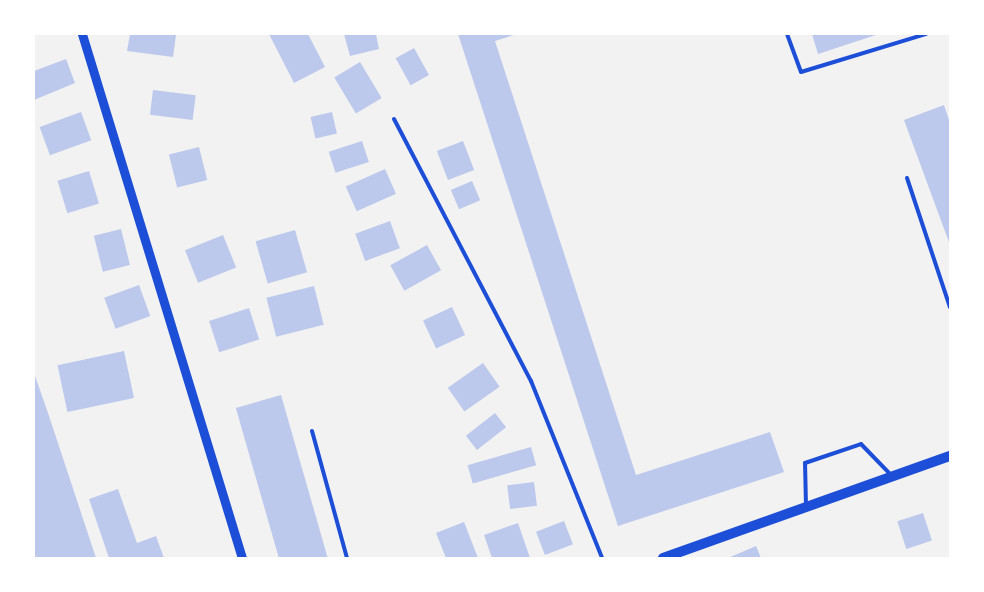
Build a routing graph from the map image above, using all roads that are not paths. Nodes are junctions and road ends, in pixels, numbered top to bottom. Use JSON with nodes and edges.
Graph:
{"nodes":[{"id":1,"x":82,"y":34,"type":"edge"},
{"id":2,"x":787,"y":34,"type":"edge"},
{"id":3,"x":926,"y":34,"type":"edge"},
{"id":4,"x":394,"y":119,"type":"dead end"},
{"id":5,"x":907,"y":178,"type":"dead end"},
{"id":6,"x":950,"y":306,"type":"edge"},
{"id":7,"x":312,"y":431,"type":"dead end"},
{"id":8,"x":950,"y":456,"type":"edge"},
{"id":9,"x":892,"y":477,"type":"junction"},
{"id":10,"x":806,"y":508,"type":"junction"},
{"id":11,"x":242,"y":558,"type":"edge"},
{"id":12,"x":347,"y":558,"type":"edge"},
{"id":13,"x":602,"y":558,"type":"edge"},
{"id":14,"x":663,"y":558,"type":"edge"}],
"edges":[{"from":1,"to":11,"type":"street"},
{"from":2,"to":3,"type":"lane"},
{"from":4,"to":13,"type":"lane"},
{"from":5,"to":6,"type":"lane"},
{"from":7,"to":12,"type":"lane"},
{"from":8,"to":9,"type":"main road"},
{"from":9,"to":10,"type":"main road"},
{"from":9,"to":10,"type":"lane"},
{"from":10,"to":14,"type":"main road"}]}
